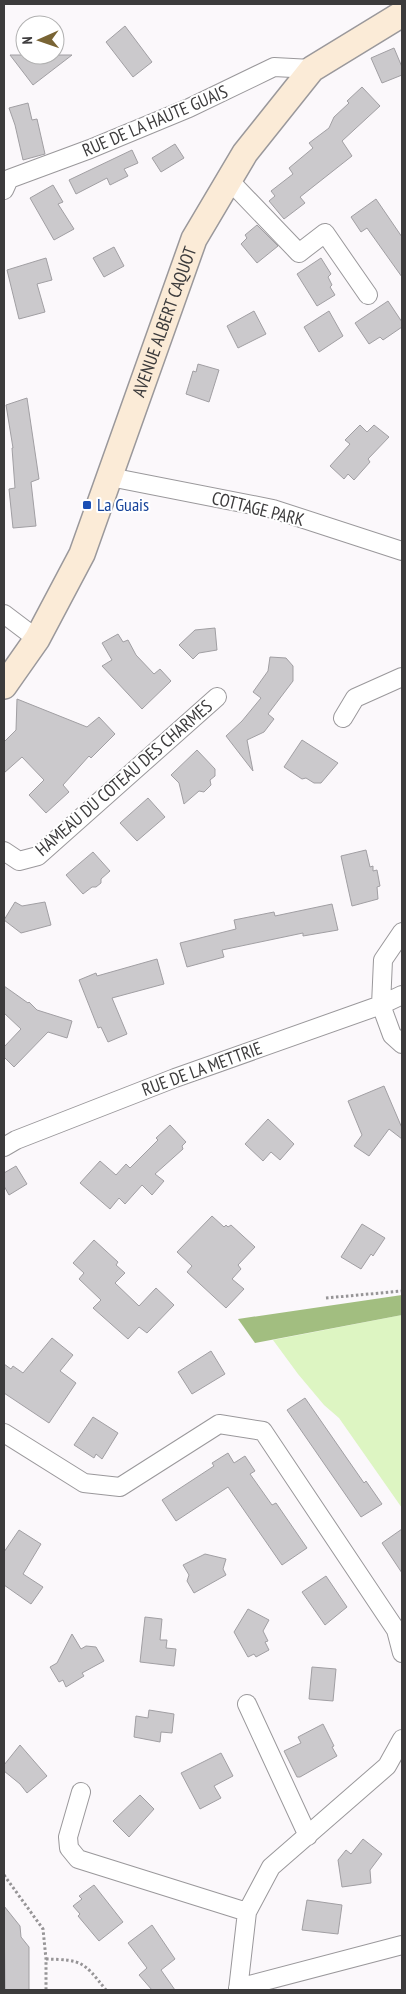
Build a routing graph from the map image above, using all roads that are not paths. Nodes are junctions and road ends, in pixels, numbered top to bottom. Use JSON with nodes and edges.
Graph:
{"nodes":[{"id":1,"x":399,"y":22,"type":"edge"},
{"id":2,"x":312,"y":69,"type":"junction"},
{"id":3,"x":229,"y":180,"type":"junction"},
{"id":4,"x":6,"y":182,"type":"edge"},
{"id":5,"x":368,"y":295,"type":"dead end"},
{"id":6,"x":110,"y":477,"type":"junction"},
{"id":7,"x":402,"y":552,"type":"edge"},
{"id":8,"x":4,"y":614,"type":"edge"},
{"id":9,"x":37,"y":639,"type":"junction"},
{"id":10,"x":402,"y":677,"type":"edge"},
{"id":11,"x":4,"y":686,"type":"edge"},
{"id":12,"x":217,"y":697,"type":"dead end"},
{"id":13,"x":343,"y":718,"type":"dead end"},
{"id":14,"x":4,"y":851,"type":"edge"},
{"id":15,"x":402,"y":932,"type":"edge"},
{"id":16,"x":402,"y":995,"type":"edge"},
{"id":17,"x":381,"y":1005,"type":"junction"},
{"id":18,"x":402,"y":1044,"type":"edge"},
{"id":19,"x":4,"y":1147,"type":"edge"},
{"id":20,"x":4,"y":1433,"type":"edge"},
{"id":21,"x":402,"y":1654,"type":"edge"},
{"id":22,"x":247,"y":1704,"type":"dead end"},
{"id":23,"x":402,"y":1739,"type":"edge"},
{"id":24,"x":81,"y":1792,"type":"dead end"},
{"id":25,"x":308,"y":1836,"type":"junction"},
{"id":26,"x":246,"y":1912,"type":"junction"},
{"id":27,"x":402,"y":1945,"type":"edge"},
{"id":28,"x":238,"y":1989,"type":"edge"}],
"edges":[{"from":1,"to":2,"type":"main road","name":"AVENUE ALBERT CAQUOT"},
{"from":2,"to":3,"type":"main road","name":"AVENUE ALBERT CAQUOT"},
{"from":2,"to":4,"type":"street","name":"RUE DE LA HAUTE GUAIS"},
{"from":3,"to":5,"type":"street"},
{"from":3,"to":6,"type":"main road","name":"AVENUE ALBERT CAQUOT"},
{"from":6,"to":7,"type":"street","name":"COTTAGE PARK"},
{"from":6,"to":9,"type":"main road","name":"AVENUE ALBERT CAQUOT"},
{"from":8,"to":9,"type":"street"},
{"from":9,"to":11,"type":"main road","name":"AVENUE ALBERT CAQUOT"},
{"from":10,"to":13,"type":"street"},
{"from":12,"to":14,"type":"street","name":"HAMEAU DU COTEAU DES CHARMES"},
{"from":15,"to":17,"type":"street"},
{"from":16,"to":17,"type":"street","name":"RUE DE LA METTRIE"},
{"from":17,"to":18,"type":"street"},
{"from":17,"to":19,"type":"street","name":"RUE DE LA METTRIE"},
{"from":20,"to":21,"type":"street"},
{"from":22,"to":25,"type":"street"},
{"from":23,"to":25,"type":"street"},
{"from":24,"to":26,"type":"street"},
{"from":25,"to":26,"type":"street"},
{"from":26,"to":28,"type":"street"},
{"from":27,"to":28,"type":"street"}]}
